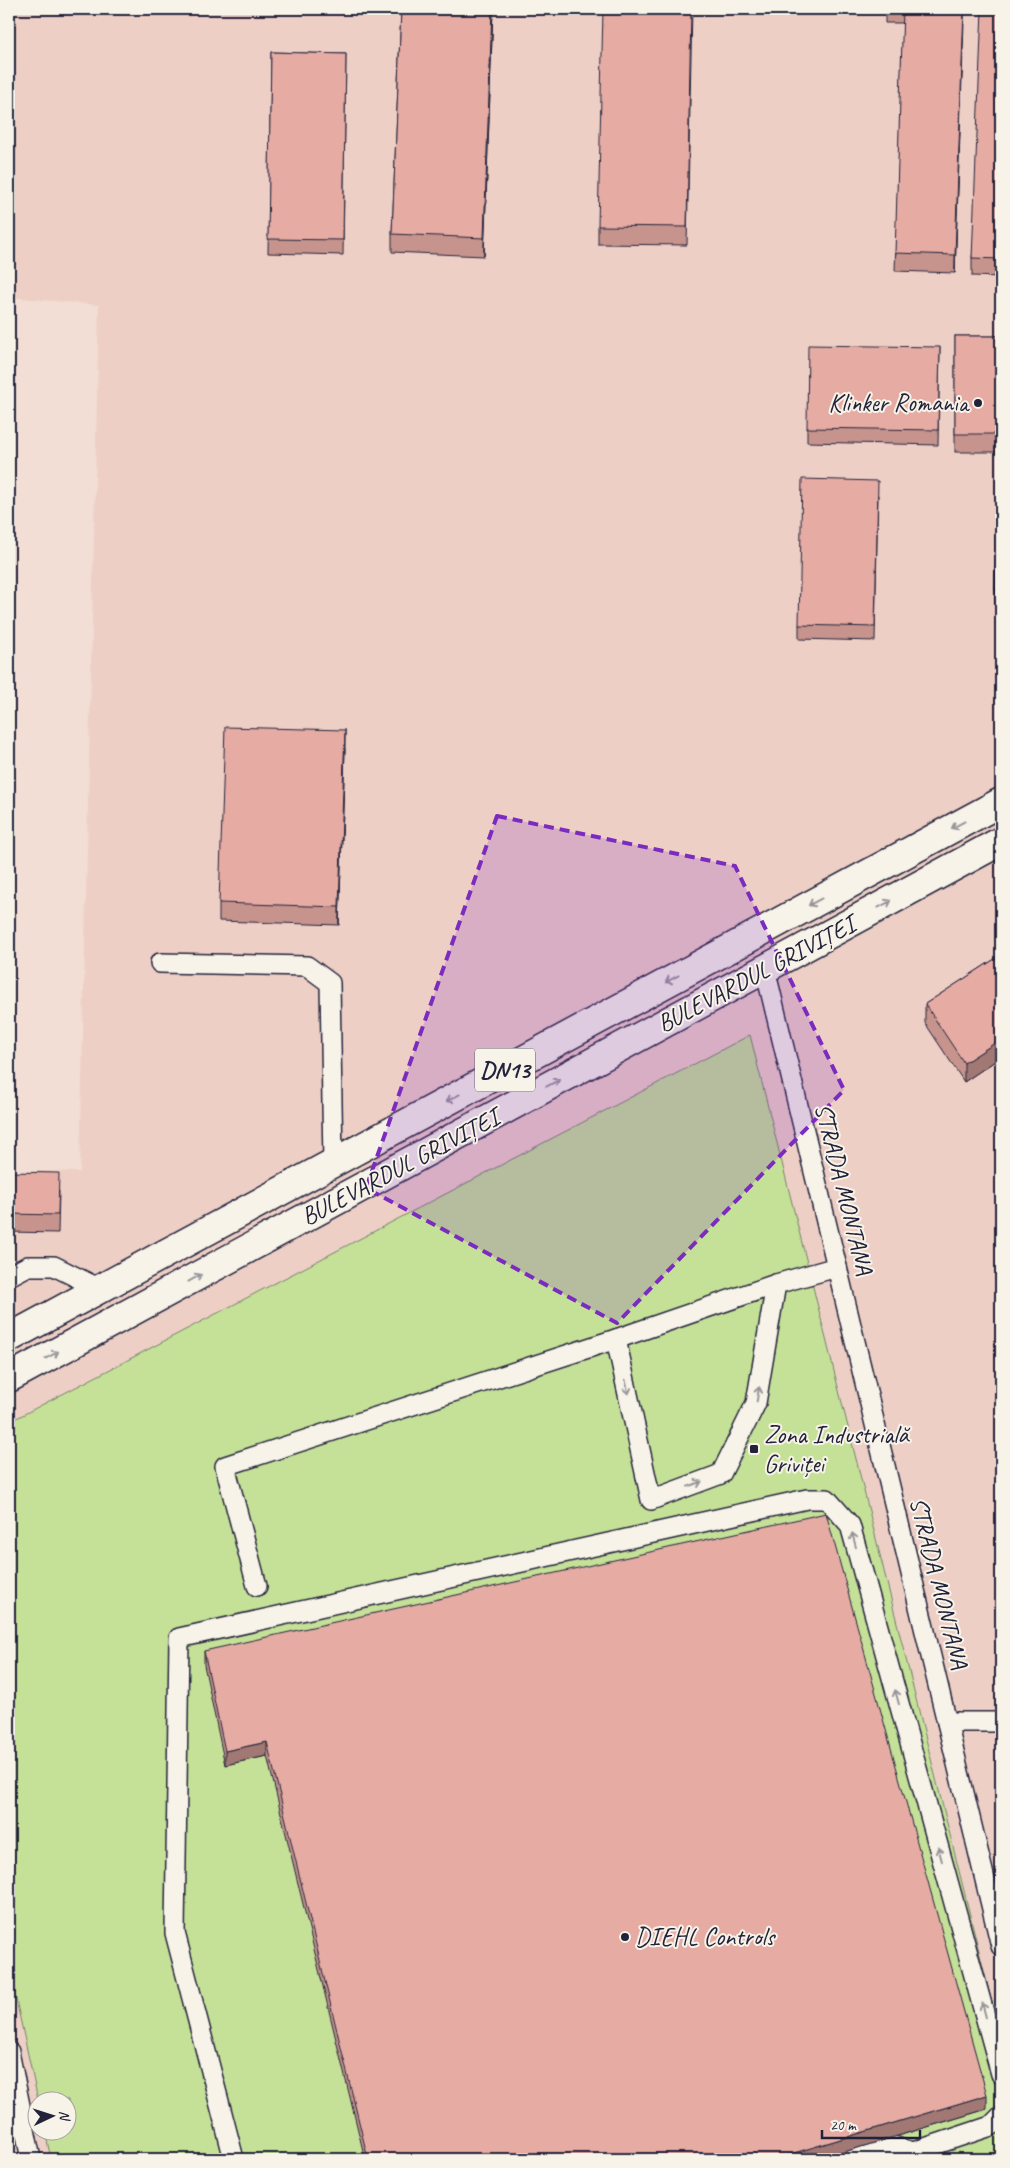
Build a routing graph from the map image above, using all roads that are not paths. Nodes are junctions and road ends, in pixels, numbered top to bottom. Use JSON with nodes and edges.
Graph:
{"nodes":[{"id":1,"x":1001,"y":802,"type":"edge"},
{"id":2,"x":1001,"y":841,"type":"edge"},
{"id":3,"x":160,"y":963,"type":"dead end"},
{"id":4,"x":765,"y":969,"type":"junction"},
{"id":5,"x":333,"y":1163,"type":"junction"},
{"id":6,"x":837,"y":1267,"type":"junction"},
{"id":7,"x":9,"y":1276,"type":"edge"},
{"id":8,"x":776,"y":1284,"type":"junction"},
{"id":9,"x":100,"y":1289,"type":"junction"},
{"id":10,"x":9,"y":1338,"type":"edge"},
{"id":11,"x":616,"y":1339,"type":"junction"},
{"id":12,"x":9,"y":1378,"type":"edge"},
{"id":13,"x":257,"y":1586,"type":"dead end"},
{"id":14,"x":947,"y":1722,"type":"junction"},
{"id":15,"x":1001,"y":1722,"type":"edge"},
{"id":16,"x":1001,"y":1946,"type":"edge"},
{"id":17,"x":9,"y":2052,"type":"edge"},
{"id":18,"x":1001,"y":2074,"type":"edge"},
{"id":19,"x":1001,"y":2116,"type":"edge"},
{"id":20,"x":31,"y":2159,"type":"edge"},
{"id":21,"x":234,"y":2159,"type":"edge"},
{"id":22,"x":844,"y":2159,"type":"edge"}],
"edges":[{"from":1,"to":5,"type":"main road","name":"BULEVARDUL GRIVIȚEI","number":"DN13","one_way":true},
{"from":4,"to":2,"type":"main road","name":"BULEVARDUL GRIVIȚEI","one_way":true},
{"from":3,"to":5,"type":"lane"},
{"from":4,"to":6,"type":"lane","name":"STRADA MONTANA"},
{"from":12,"to":4,"type":"main road","name":"BULEVARDUL GRIVIȚEI","one_way":true},
{"from":5,"to":9,"type":"main road","name":"BULEVARDUL GRIVIȚEI","number":"DN13"},
{"from":6,"to":8,"type":"lane"},
{"from":6,"to":14,"type":"lane","name":"STRADA MONTANA"},
{"from":7,"to":9,"type":"lane"},
{"from":8,"to":11,"type":"lane"},
{"from":11,"to":8,"type":"lane","one_way":true},
{"from":9,"to":10,"type":"main road","name":"BULEVARDUL GRIVIȚEI","number":"DN13"},
{"from":11,"to":13,"type":"lane"},
{"from":14,"to":15,"type":"lane"},
{"from":14,"to":16,"type":"lane","name":"STRADA MONTANA"},
{"from":17,"to":20,"type":"lane"},
{"from":18,"to":21,"type":"lane","one_way":true},
{"from":19,"to":22,"type":"lane"}]}
